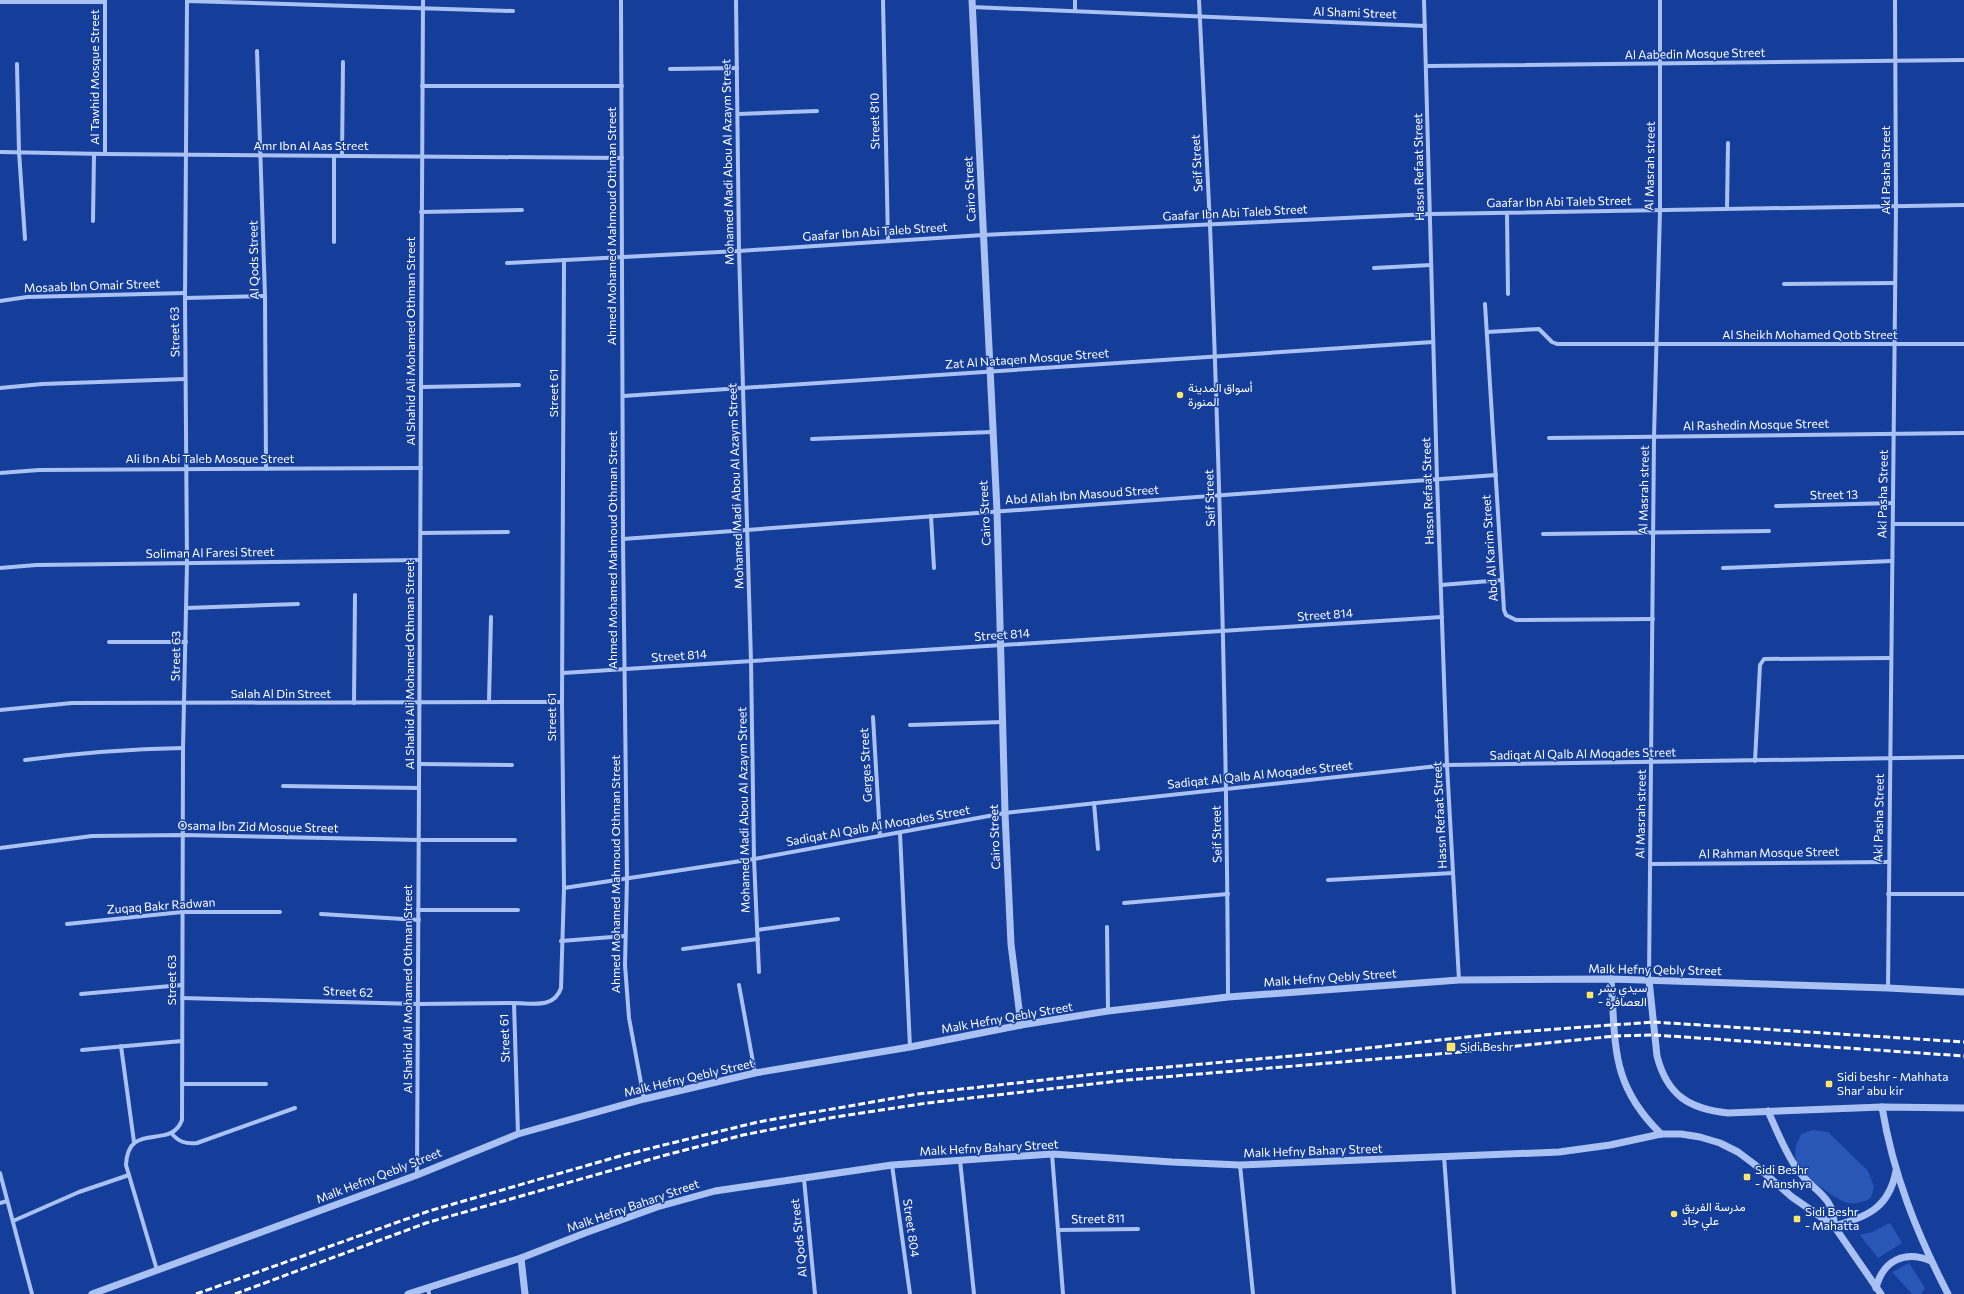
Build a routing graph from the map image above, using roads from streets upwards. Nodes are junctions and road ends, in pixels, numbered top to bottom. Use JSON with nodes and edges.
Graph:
{"nodes":[{"id":1,"x":188,"y":0,"type":"edge"},
{"id":2,"x":423,"y":0,"type":"edge"},
{"id":3,"x":621,"y":0,"type":"edge"},
{"id":4,"x":736,"y":0,"type":"edge"},
{"id":5,"x":883,"y":0,"type":"edge"},
{"id":6,"x":1075,"y":0,"type":"edge"},
{"id":7,"x":1199,"y":0,"type":"edge"},
{"id":8,"x":1424,"y":0,"type":"edge"},
{"id":9,"x":1660,"y":0,"type":"edge"},
{"id":10,"x":1895,"y":0,"type":"edge"},
{"id":11,"x":105,"y":1,"type":"edge"},
{"id":12,"x":0,"y":2,"type":"edge"},
{"id":13,"x":972,"y":3,"type":"edge"},
{"id":14,"x":423,"y":8,"type":"junction"},
{"id":15,"x":513,"y":11,"type":"dead end"},
{"id":16,"x":1075,"y":11,"type":"junction"},
{"id":17,"x":1200,"y":16,"type":"junction"},
{"id":18,"x":1425,"y":26,"type":"junction"},
{"id":19,"x":257,"y":51,"type":"dead end"},
{"id":20,"x":1964,"y":60,"type":"edge"},
{"id":21,"x":343,"y":62,"type":"dead end"},
{"id":22,"x":1895,"y":62,"type":"junction"},
{"id":23,"x":17,"y":64,"type":"dead end"},
{"id":24,"x":1661,"y":65,"type":"junction"},
{"id":25,"x":1426,"y":66,"type":"junction"},
{"id":26,"x":737,"y":68,"type":"junction"},
{"id":27,"x":670,"y":70,"type":"dead end"},
{"id":28,"x":422,"y":86,"type":"junction"},
{"id":29,"x":622,"y":86,"type":"junction"},
{"id":30,"x":817,"y":111,"type":"dead end"},
{"id":31,"x":738,"y":114,"type":"junction"},
{"id":32,"x":1728,"y":143,"type":"dead end"},
{"id":33,"x":0,"y":152,"type":"edge"},
{"id":34,"x":19,"y":152,"type":"junction"},
{"id":35,"x":94,"y":154,"type":"junction"},
{"id":36,"x":105,"y":154,"type":"junction"},
{"id":37,"x":186,"y":155,"type":"junction"},
{"id":38,"x":261,"y":155,"type":"junction"},
{"id":39,"x":334,"y":156,"type":"junction"},
{"id":40,"x":342,"y":156,"type":"junction"},
{"id":41,"x":421,"y":156,"type":"junction"},
{"id":42,"x":622,"y":158,"type":"junction"},
{"id":43,"x":1964,"y":205,"type":"edge"},
{"id":44,"x":1896,"y":206,"type":"junction"},
{"id":45,"x":1727,"y":209,"type":"junction"},
{"id":46,"x":522,"y":210,"type":"dead end"},
{"id":47,"x":1660,"y":210,"type":"junction"},
{"id":48,"x":421,"y":212,"type":"junction"},
{"id":49,"x":1507,"y":213,"type":"junction"},
{"id":50,"x":1430,"y":214,"type":"junction"},
{"id":51,"x":94,"y":221,"type":"dead end"},
{"id":52,"x":1210,"y":224,"type":"junction"},
{"id":53,"x":983,"y":235,"type":"junction"},
{"id":54,"x":25,"y":239,"type":"dead end"},
{"id":55,"x":888,"y":241,"type":"junction"},
{"id":56,"x":334,"y":242,"type":"dead end"},
{"id":57,"x":739,"y":251,"type":"junction"},
{"id":58,"x":622,"y":257,"type":"junction"},
{"id":59,"x":564,"y":260,"type":"junction"},
{"id":60,"x":507,"y":263,"type":"dead end"},
{"id":61,"x":1431,"y":264,"type":"junction"},
{"id":62,"x":1374,"y":268,"type":"dead end"},
{"id":63,"x":1895,"y":283,"type":"junction"},
{"id":64,"x":1784,"y":284,"type":"dead end"},
{"id":65,"x":185,"y":293,"type":"junction"},
{"id":66,"x":1508,"y":294,"type":"dead end"},
{"id":67,"x":265,"y":296,"type":"junction"},
{"id":68,"x":185,"y":298,"type":"junction"},
{"id":69,"x":0,"y":301,"type":"edge"},
{"id":70,"x":1485,"y":304,"type":"dead end"},
{"id":71,"x":1487,"y":332,"type":"junction"},
{"id":72,"x":1433,"y":342,"type":"junction"},
{"id":73,"x":1894,"y":344,"type":"junction"},
{"id":74,"x":1964,"y":344,"type":"edge"},
{"id":75,"x":1657,"y":345,"type":"junction"},
{"id":76,"x":1214,"y":357,"type":"junction"},
{"id":77,"x":989,"y":372,"type":"junction"},
{"id":78,"x":186,"y":379,"type":"junction"},
{"id":79,"x":519,"y":385,"type":"dead end"},
{"id":80,"x":422,"y":387,"type":"junction"},
{"id":81,"x":0,"y":388,"type":"edge"},
{"id":82,"x":743,"y":388,"type":"junction"},
{"id":83,"x":623,"y":396,"type":"junction"},
{"id":84,"x":992,"y":432,"type":"junction"},
{"id":85,"x":1964,"y":433,"type":"edge"},
{"id":86,"x":1894,"y":434,"type":"junction"},
{"id":87,"x":1654,"y":437,"type":"junction"},
{"id":88,"x":1549,"y":438,"type":"dead end"},
{"id":89,"x":812,"y":439,"type":"dead end"},
{"id":90,"x":420,"y":468,"type":"junction"},
{"id":91,"x":186,"y":469,"type":"junction"},
{"id":92,"x":266,"y":469,"type":"junction"},
{"id":93,"x":0,"y":473,"type":"edge"},
{"id":94,"x":1496,"y":475,"type":"junction"},
{"id":95,"x":1437,"y":480,"type":"junction"},
{"id":96,"x":1220,"y":495,"type":"junction"},
{"id":97,"x":1893,"y":503,"type":"junction"},
{"id":98,"x":1776,"y":506,"type":"dead end"},
{"id":99,"x":997,"y":511,"type":"junction"},
{"id":100,"x":931,"y":516,"type":"junction"},
{"id":101,"x":1893,"y":524,"type":"junction"},
{"id":102,"x":1964,"y":524,"type":"edge"},
{"id":103,"x":748,"y":530,"type":"junction"},
{"id":104,"x":1769,"y":530,"type":"dead end"},
{"id":105,"x":508,"y":532,"type":"dead end"},
{"id":106,"x":1654,"y":532,"type":"junction"},
{"id":107,"x":420,"y":533,"type":"junction"},
{"id":108,"x":1543,"y":534,"type":"dead end"},
{"id":109,"x":623,"y":539,"type":"junction"},
{"id":110,"x":420,"y":560,"type":"junction"},
{"id":111,"x":1892,"y":561,"type":"junction"},
{"id":112,"x":187,"y":563,"type":"junction"},
{"id":113,"x":0,"y":568,"type":"edge"},
{"id":114,"x":934,"y":568,"type":"dead end"},
{"id":115,"x":1723,"y":568,"type":"dead end"},
{"id":116,"x":1502,"y":580,"type":"junction"},
{"id":117,"x":1441,"y":585,"type":"junction"},
{"id":118,"x":355,"y":595,"type":"dead end"},
{"id":119,"x":298,"y":604,"type":"dead end"},
{"id":120,"x":186,"y":608,"type":"junction"},
{"id":121,"x":491,"y":617,"type":"dead end"},
{"id":122,"x":1442,"y":617,"type":"junction"},
{"id":123,"x":1653,"y":619,"type":"junction"},
{"id":124,"x":1223,"y":631,"type":"junction"},
{"id":125,"x":109,"y":642,"type":"dead end"},
{"id":126,"x":186,"y":642,"type":"junction"},
{"id":127,"x":1001,"y":645,"type":"junction"},
{"id":128,"x":1891,"y":658,"type":"junction"},
{"id":129,"x":751,"y":661,"type":"junction"},
{"id":130,"x":624,"y":669,"type":"junction"},
{"id":131,"x":563,"y":673,"type":"junction"},
{"id":132,"x":489,"y":702,"type":"junction"},
{"id":133,"x":562,"y":702,"type":"junction"},
{"id":134,"x":354,"y":703,"type":"junction"},
{"id":135,"x":420,"y":703,"type":"junction"},
{"id":136,"x":185,"y":704,"type":"junction"},
{"id":137,"x":0,"y":710,"type":"edge"},
{"id":138,"x":873,"y":717,"type":"dead end"},
{"id":139,"x":1003,"y":722,"type":"junction"},
{"id":140,"x":910,"y":725,"type":"dead end"},
{"id":141,"x":183,"y":748,"type":"junction"},
{"id":142,"x":1964,"y":757,"type":"edge"},
{"id":143,"x":1890,"y":759,"type":"junction"},
{"id":144,"x":25,"y":760,"type":"dead end"},
{"id":145,"x":1756,"y":761,"type":"junction"},
{"id":146,"x":1652,"y":763,"type":"junction"},
{"id":147,"x":419,"y":764,"type":"junction"},
{"id":148,"x":512,"y":764,"type":"dead end"},
{"id":149,"x":1447,"y":765,"type":"junction"},
{"id":150,"x":283,"y":786,"type":"dead end"},
{"id":151,"x":419,"y":788,"type":"junction"},
{"id":152,"x":1226,"y":789,"type":"junction"},
{"id":153,"x":1094,"y":803,"type":"junction"},
{"id":154,"x":1004,"y":813,"type":"junction"},
{"id":155,"x":900,"y":833,"type":"junction"},
{"id":156,"x":183,"y":835,"type":"junction"},
{"id":157,"x":880,"y":836,"type":"junction"},
{"id":158,"x":419,"y":840,"type":"junction"},
{"id":159,"x":515,"y":840,"type":"dead end"},
{"id":160,"x":0,"y":848,"type":"edge"},
{"id":161,"x":1098,"y":849,"type":"dead end"},
{"id":162,"x":754,"y":859,"type":"junction"},
{"id":163,"x":1889,"y":862,"type":"junction"},
{"id":164,"x":1650,"y":864,"type":"junction"},
{"id":165,"x":1453,"y":873,"type":"junction"},
{"id":166,"x":627,"y":878,"type":"junction"},
{"id":167,"x":1328,"y":880,"type":"dead end"},
{"id":168,"x":564,"y":888,"type":"junction"},
{"id":169,"x":1228,"y":894,"type":"junction"},
{"id":170,"x":1888,"y":894,"type":"junction"},
{"id":171,"x":1964,"y":894,"type":"edge"},
{"id":172,"x":1124,"y":902,"type":"dead end"},
{"id":173,"x":418,"y":910,"type":"junction"},
{"id":174,"x":518,"y":910,"type":"dead end"},
{"id":175,"x":182,"y":912,"type":"junction"},
{"id":176,"x":280,"y":912,"type":"dead end"},
{"id":177,"x":320,"y":914,"type":"dead end"},
{"id":178,"x":838,"y":919,"type":"dead end"},
{"id":179,"x":418,"y":920,"type":"junction"},
{"id":180,"x":67,"y":924,"type":"dead end"},
{"id":181,"x":1107,"y":927,"type":"dead end"},
{"id":182,"x":757,"y":930,"type":"junction"},
{"id":183,"x":625,"y":936,"type":"junction"},
{"id":184,"x":758,"y":939,"type":"junction"},
{"id":185,"x":561,"y":941,"type":"junction"},
{"id":186,"x":683,"y":949,"type":"dead end"},
{"id":187,"x":759,"y":972,"type":"dead end"},
{"id":188,"x":1611,"y":979,"type":"junction"},
{"id":189,"x":1458,"y":980,"type":"junction"},
{"id":190,"x":1648,"y":980,"type":"junction"},
{"id":191,"x":182,"y":985,"type":"junction"},
{"id":192,"x":739,"y":985,"type":"dead end"},
{"id":193,"x":1888,"y":988,"type":"junction"},
{"id":194,"x":1964,"y":992,"type":"edge"},
{"id":195,"x":81,"y":994,"type":"dead end"},
{"id":196,"x":1228,"y":996,"type":"junction"},
{"id":197,"x":182,"y":998,"type":"junction"},
{"id":198,"x":514,"y":1003,"type":"junction"},
{"id":199,"x":418,"y":1004,"type":"junction"},
{"id":200,"x":1108,"y":1011,"type":"junction"},
{"id":201,"x":1021,"y":1025,"type":"junction"},
{"id":202,"x":182,"y":1041,"type":"junction"},
{"id":203,"x":121,"y":1046,"type":"junction"},
{"id":204,"x":910,"y":1047,"type":"junction"},
{"id":205,"x":82,"y":1050,"type":"dead end"},
{"id":206,"x":756,"y":1073,"type":"junction"},
{"id":207,"x":183,"y":1084,"type":"junction"},
{"id":208,"x":266,"y":1084,"type":"dead end"},
{"id":209,"x":644,"y":1099,"type":"junction"},
{"id":210,"x":1882,"y":1107,"type":"junction"},
{"id":211,"x":294,"y":1108,"type":"dead end"},
{"id":212,"x":1964,"y":1108,"type":"edge"},
{"id":213,"x":1768,"y":1112,"type":"junction"},
{"id":214,"x":171,"y":1133,"type":"junction"},
{"id":215,"x":518,"y":1134,"type":"junction"},
{"id":216,"x":1661,"y":1134,"type":"junction"},
{"id":217,"x":134,"y":1142,"type":"junction"},
{"id":218,"x":1052,"y":1154,"type":"junction"},
{"id":219,"x":1444,"y":1156,"type":"junction"},
{"id":220,"x":960,"y":1159,"type":"junction"},
{"id":221,"x":892,"y":1165,"type":"junction"},
{"id":222,"x":1240,"y":1165,"type":"junction"},
{"id":223,"x":1896,"y":1171,"type":"junction"},
{"id":224,"x":0,"y":1173,"type":"edge"},
{"id":225,"x":417,"y":1174,"type":"junction"},
{"id":226,"x":129,"y":1175,"type":"junction"},
{"id":227,"x":804,"y":1179,"type":"junction"},
{"id":228,"x":7,"y":1202,"type":"junction"},
{"id":229,"x":0,"y":1203,"type":"edge"},
{"id":230,"x":13,"y":1221,"type":"junction"},
{"id":231,"x":1834,"y":1226,"type":"junction"},
{"id":232,"x":1138,"y":1229,"type":"dead end"},
{"id":233,"x":1058,"y":1230,"type":"junction"},
{"id":234,"x":521,"y":1258,"type":"junction"},
{"id":235,"x":1931,"y":1261,"type":"junction"},
{"id":236,"x":157,"y":1270,"type":"junction"},
{"id":237,"x":1876,"y":1288,"type":"junction"},
{"id":238,"x":429,"y":1291,"type":"edge"},
{"id":239,"x":32,"y":1294,"type":"edge"},
{"id":240,"x":92,"y":1294,"type":"edge"},
{"id":241,"x":408,"y":1294,"type":"edge"},
{"id":242,"x":525,"y":1294,"type":"edge"},
{"id":243,"x":815,"y":1294,"type":"edge"},
{"id":244,"x":910,"y":1294,"type":"edge"},
{"id":245,"x":974,"y":1294,"type":"edge"},
{"id":246,"x":1063,"y":1294,"type":"edge"},
{"id":247,"x":1253,"y":1294,"type":"edge"},
{"id":248,"x":1454,"y":1294,"type":"edge"},
{"id":249,"x":1881,"y":1294,"type":"edge"},
{"id":250,"x":1948,"y":1294,"type":"edge"}],
"edges":[{"from":1,"to":14,"type":"street"},
{"from":1,"to":37,"type":"street","name":"Street 63"},
{"from":2,"to":14,"type":"street","name":"Al Shahid Ali Mohamed Othman Street"},
{"from":3,"to":29,"type":"street","name":"Ahmed Mohamed Mahmoud Othman Street"},
{"from":4,"to":26,"type":"street","name":"Mohamed Madi Abou Al Azaym Street"},
{"from":5,"to":55,"type":"street","name":"Street 810"},
{"from":6,"to":16,"type":"street"},
{"from":7,"to":17,"type":"street","name":"Seif Street"},
{"from":8,"to":18,"type":"street","name":"Hassn Refaat Street"},
{"from":9,"to":24,"type":"street","name":"Al Masrah street"},
{"from":10,"to":22,"type":"street","name":"Akl Pasha Street"},
{"from":11,"to":12,"type":"street"},
{"from":11,"to":36,"type":"street","name":"Al Tawhid Mosque Street"},
{"from":13,"to":16,"type":"street","name":"Al Shami Street"},
{"from":13,"to":53,"type":"street","name":"Cairo Street"},
{"from":14,"to":15,"type":"street"},
{"from":14,"to":28,"type":"street","name":"Al Shahid Ali Mohamed Othman Street"},
{"from":16,"to":17,"type":"street","name":"Al Shami Street"},
{"from":17,"to":18,"type":"street","name":"Al Shami Street"},
{"from":17,"to":52,"type":"street","name":"Seif Street"},
{"from":18,"to":25,"type":"street","name":"Hassn Refaat Street"},
{"from":19,"to":38,"type":"street","name":"Al Qods Street"},
{"from":20,"to":22,"type":"street","name":"Al Aabedin Mosque Street"},
{"from":21,"to":40,"type":"street"},
{"from":22,"to":24,"type":"street","name":"Al Aabedin Mosque Street"},
{"from":22,"to":44,"type":"street","name":"Akl Pasha Street"},
{"from":23,"to":34,"type":"street"},
{"from":24,"to":25,"type":"street","name":"Al Aabedin Mosque Street"},
{"from":24,"to":47,"type":"street","name":"Al Masrah street"},
{"from":25,"to":50,"type":"street","name":"Hassn Refaat Street"},
{"from":26,"to":27,"type":"street"},
{"from":26,"to":31,"type":"street","name":"Mohamed Madi Abou Al Azaym Street"},
{"from":28,"to":29,"type":"street"},
{"from":28,"to":41,"type":"street","name":"Al Shahid Ali Mohamed Othman Street"},
{"from":29,"to":42,"type":"street","name":"Ahmed Mohamed Mahmoud Othman Street"},
{"from":30,"to":31,"type":"street"},
{"from":31,"to":57,"type":"street","name":"Mohamed Madi Abou Al Azaym Street"},
{"from":32,"to":45,"type":"street"},
{"from":33,"to":34,"type":"street","name":"Amr Ibn Al Aas Street"},
{"from":34,"to":35,"type":"street","name":"Amr Ibn Al Aas Street"},
{"from":34,"to":54,"type":"street"},
{"from":35,"to":36,"type":"street","name":"Amr Ibn Al Aas Street"},
{"from":35,"to":51,"type":"street"},
{"from":36,"to":37,"type":"street","name":"Amr Ibn Al Aas Street"},
{"from":37,"to":38,"type":"street","name":"Amr Ibn Al Aas Street"},
{"from":37,"to":65,"type":"street","name":"Street 63"},
{"from":38,"to":39,"type":"street","name":"Amr Ibn Al Aas Street"},
{"from":38,"to":67,"type":"street","name":"Al Qods Street"},
{"from":39,"to":40,"type":"street","name":"Amr Ibn Al Aas Street"},
{"from":39,"to":56,"type":"street"},
{"from":40,"to":41,"type":"street","name":"Amr Ibn Al Aas Street"},
{"from":41,"to":42,"type":"street","name":"Amr Ibn Al Aas Street"},
{"from":41,"to":48,"type":"street","name":"Al Shahid Ali Mohamed Othman Street"},
{"from":42,"to":58,"type":"street","name":"Ahmed Mohamed Mahmoud Othman Street"},
{"from":43,"to":44,"type":"street","name":"Gaafar Ibn Abi Taleb Street"},
{"from":44,"to":45,"type":"street","name":"Gaafar Ibn Abi Taleb Street"},
{"from":44,"to":63,"type":"street","name":"Akl Pasha Street"},
{"from":45,"to":47,"type":"street","name":"Gaafar Ibn Abi Taleb Street"},
{"from":46,"to":48,"type":"street"},
{"from":47,"to":49,"type":"street","name":"Gaafar Ibn Abi Taleb Street"},
{"from":47,"to":75,"type":"street","name":"Al Masrah street"},
{"from":48,"to":80,"type":"street","name":"Al Shahid Ali Mohamed Othman Street"},
{"from":49,"to":50,"type":"street","name":"Gaafar Ibn Abi Taleb Street"},
{"from":49,"to":66,"type":"street"},
{"from":50,"to":52,"type":"street","name":"Gaafar Ibn Abi Taleb Street"},
{"from":50,"to":61,"type":"street","name":"Hassn Refaat Street"},
{"from":52,"to":53,"type":"street","name":"Gaafar Ibn Abi Taleb Street"},
{"from":52,"to":76,"type":"street","name":"Seif Street"},
{"from":53,"to":55,"type":"street","name":"Gaafar Ibn Abi Taleb Street"},
{"from":53,"to":77,"type":"street","name":"Cairo Street"},
{"from":55,"to":57,"type":"street","name":"Gaafar Ibn Abi Taleb Street"},
{"from":57,"to":58,"type":"street","name":"Gaafar Ibn Abi Taleb Street"},
{"from":57,"to":82,"type":"street","name":"Mohamed Madi Abou Al Azaym Street"},
{"from":58,"to":59,"type":"street","name":"Gaafar Ibn Abi Taleb Street"},
{"from":58,"to":83,"type":"street","name":"Ahmed Mohamed Mahmoud Othman Street"},
{"from":59,"to":60,"type":"street","name":"Gaafar Ibn Abi Taleb Street"},
{"from":59,"to":131,"type":"street","name":"Street 61"},
{"from":61,"to":62,"type":"street"},
{"from":61,"to":72,"type":"street","name":"Hassn Refaat Street"},
{"from":63,"to":64,"type":"street"},
{"from":63,"to":73,"type":"street","name":"Akl Pasha Street"},
{"from":65,"to":68,"type":"street","name":"Street 63"},
{"from":65,"to":69,"type":"street","name":"Mosaab Ibn Omair Street"},
{"from":67,"to":68,"type":"street"},
{"from":67,"to":92,"type":"street","name":"Al Qods Street"},
{"from":68,"to":78,"type":"street","name":"Street 63"},
{"from":70,"to":71,"type":"street","name":"Abd Al Karim Street"},
{"from":71,"to":75,"type":"street"},
{"from":71,"to":94,"type":"street","name":"Abd Al Karim Street"},
{"from":72,"to":76,"type":"street","name":"Zat Al Nataqen Mosque Street"},
{"from":72,"to":95,"type":"street","name":"Hassn Refaat Street"},
{"from":73,"to":74,"type":"street","name":"Al Sheikh Mohamed Qotb Street"},
{"from":73,"to":75,"type":"street","name":"Al Sheikh Mohamed Qotb Street"},
{"from":73,"to":86,"type":"street","name":"Akl Pasha Street"},
{"from":75,"to":87,"type":"street","name":"Al Masrah street"},
{"from":76,"to":77,"type":"street","name":"Zat Al Nataqen Mosque Street"},
{"from":76,"to":96,"type":"street","name":"Seif Street"},
{"from":77,"to":82,"type":"street","name":"Zat Al Nataqen Mosque Street"},
{"from":77,"to":84,"type":"street","name":"Cairo Street"},
{"from":78,"to":81,"type":"street"},
{"from":78,"to":91,"type":"street","name":"Street 63"},
{"from":79,"to":80,"type":"street"},
{"from":80,"to":90,"type":"street","name":"Al Shahid Ali Mohamed Othman Street"},
{"from":82,"to":83,"type":"street","name":"Zat Al Nataqen Mosque Street"},
{"from":82,"to":103,"type":"street","name":"Mohamed Madi Abou Al Azaym Street"},
{"from":83,"to":109,"type":"street","name":"Ahmed Mohamed Mahmoud Othman Street"},
{"from":84,"to":89,"type":"street"},
{"from":84,"to":99,"type":"street","name":"Cairo Street"},
{"from":85,"to":86,"type":"street","name":"Al Rashedin Mosque Street"},
{"from":86,"to":87,"type":"street","name":"Al Rashedin Mosque Street"},
{"from":86,"to":97,"type":"street","name":"Akl Pasha Street"},
{"from":87,"to":88,"type":"street","name":"Al Rashedin Mosque Street"},
{"from":87,"to":106,"type":"street","name":"Al Masrah street"},
{"from":90,"to":92,"type":"street","name":"Ali Ibn Abi Taleb Mosque Street"},
{"from":90,"to":107,"type":"street","name":"Al Shahid Ali Mohamed Othman Street"},
{"from":91,"to":92,"type":"street","name":"Ali Ibn Abi Taleb Mosque Street"},
{"from":91,"to":93,"type":"street","name":"Ali Ibn Abi Taleb Mosque Street"},
{"from":91,"to":112,"type":"street","name":"Street 63"},
{"from":94,"to":95,"type":"street","name":"Abd Allah Ibn Masoud Street"},
{"from":94,"to":116,"type":"street","name":"Abd Al Karim Street"},
{"from":95,"to":96,"type":"street","name":"Abd Allah Ibn Masoud Street"},
{"from":95,"to":117,"type":"street","name":"Hassn Refaat Street"},
{"from":96,"to":99,"type":"street","name":"Abd Allah Ibn Masoud Street"},
{"from":96,"to":124,"type":"street","name":"Seif Street"},
{"from":97,"to":98,"type":"street","name":"Street 13"},
{"from":97,"to":101,"type":"street","name":"Akl Pasha Street"},
{"from":99,"to":100,"type":"street","name":"Abd Allah Ibn Masoud Street"},
{"from":99,"to":127,"type":"street","name":"Cairo Street"},
{"from":100,"to":103,"type":"street","name":"Abd Allah Ibn Masoud Street"},
{"from":100,"to":114,"type":"street"},
{"from":101,"to":102,"type":"street"},
{"from":101,"to":111,"type":"street","name":"Akl Pasha Street"},
{"from":103,"to":109,"type":"street","name":"Abd Allah Ibn Masoud Street"},
{"from":103,"to":129,"type":"street","name":"Mohamed Madi Abou Al Azaym Street"},
{"from":104,"to":106,"type":"street"},
{"from":105,"to":107,"type":"street"},
{"from":106,"to":108,"type":"street"},
{"from":106,"to":123,"type":"street","name":"Al Masrah street"},
{"from":107,"to":110,"type":"street","name":"Al Shahid Ali Mohamed Othman Street"},
{"from":109,"to":130,"type":"street","name":"Ahmed Mohamed Mahmoud Othman Street"},
{"from":110,"to":112,"type":"street","name":"Soliman Al Faresi Street"},
{"from":110,"to":135,"type":"street","name":"Al Shahid Ali Mohamed Othman Street"},
{"from":111,"to":115,"type":"street"},
{"from":111,"to":128,"type":"street","name":"Akl Pasha Street"},
{"from":112,"to":113,"type":"street","name":"Soliman Al Faresi Street"},
{"from":112,"to":120,"type":"street","name":"Street 63"},
{"from":116,"to":117,"type":"street"},
{"from":116,"to":123,"type":"street","name":"Abd Al Karim Street"},
{"from":117,"to":122,"type":"street","name":"Hassn Refaat Street"},
{"from":118,"to":134,"type":"street"},
{"from":119,"to":120,"type":"street"},
{"from":120,"to":126,"type":"street","name":"Street 63"},
{"from":121,"to":132,"type":"street"},
{"from":122,"to":124,"type":"street","name":"Street 814"},
{"from":122,"to":149,"type":"street","name":"Hassn Refaat Street"},
{"from":123,"to":146,"type":"street","name":"Al Masrah street"},
{"from":124,"to":127,"type":"street","name":"Street 814"},
{"from":124,"to":152,"type":"street","name":"Seif Street"},
{"from":125,"to":126,"type":"street"},
{"from":126,"to":136,"type":"street","name":"Street 63"},
{"from":127,"to":129,"type":"street","name":"Street 814"},
{"from":127,"to":139,"type":"street","name":"Cairo Street"},
{"from":128,"to":143,"type":"street","name":"Akl Pasha Street"},
{"from":128,"to":145,"type":"street"},
{"from":129,"to":130,"type":"street","name":"Street 814"},
{"from":129,"to":162,"type":"street","name":"Mohamed Madi Abou Al Azaym Street"},
{"from":130,"to":131,"type":"street","name":"Street 814"},
{"from":130,"to":166,"type":"street","name":"Ahmed Mohamed Mahmoud Othman Street"},
{"from":131,"to":133,"type":"street","name":"Street 61"},
{"from":132,"to":133,"type":"street","name":"Salah Al Din Street"},
{"from":132,"to":135,"type":"street","name":"Salah Al Din Street"},
{"from":133,"to":168,"type":"street","name":"Street 61"},
{"from":134,"to":135,"type":"street","name":"Salah Al Din Street"},
{"from":134,"to":136,"type":"street","name":"Salah Al Din Street"},
{"from":135,"to":147,"type":"street","name":"Al Shahid Ali Mohamed Othman Street"},
{"from":136,"to":137,"type":"street","name":"Salah Al Din Street"},
{"from":136,"to":141,"type":"street","name":"Street 63"},
{"from":138,"to":157,"type":"street","name":"Gerges Street"},
{"from":139,"to":140,"type":"street"},
{"from":139,"to":154,"type":"street","name":"Cairo Street"},
{"from":141,"to":144,"type":"street"},
{"from":141,"to":156,"type":"street","name":"Street 63"},
{"from":142,"to":143,"type":"street","name":"Sadiqat Al Qalb Al Moqades Street"},
{"from":143,"to":145,"type":"street","name":"Sadiqat Al Qalb Al Moqades Street"},
{"from":143,"to":163,"type":"street","name":"Akl Pasha Street"},
{"from":145,"to":146,"type":"street","name":"Sadiqat Al Qalb Al Moqades Street"},
{"from":146,"to":149,"type":"street","name":"Sadiqat Al Qalb Al Moqades Street"},
{"from":146,"to":164,"type":"street","name":"Al Masrah street"},
{"from":147,"to":148,"type":"street"},
{"from":147,"to":151,"type":"street","name":"Al Shahid Ali Mohamed Othman Street"},
{"from":149,"to":152,"type":"street","name":"Sadiqat Al Qalb Al Moqades Street"},
{"from":149,"to":165,"type":"street","name":"Hassn Refaat Street"},
{"from":150,"to":151,"type":"street"},
{"from":151,"to":158,"type":"street","name":"Al Shahid Ali Mohamed Othman Street"},
{"from":152,"to":153,"type":"street","name":"Sadiqat Al Qalb Al Moqades Street"},
{"from":152,"to":169,"type":"street","name":"Seif Street"},
{"from":153,"to":154,"type":"street","name":"Sadiqat Al Qalb Al Moqades Street"},
{"from":153,"to":161,"type":"street"},
{"from":154,"to":155,"type":"street","name":"Sadiqat Al Qalb Al Moqades Street"},
{"from":154,"to":201,"type":"street","name":"Cairo Street"},
{"from":155,"to":157,"type":"street","name":"Sadiqat Al Qalb Al Moqades Street"},
{"from":155,"to":204,"type":"street"},
{"from":156,"to":158,"type":"street","name":"Osama Ibn Zid Mosque Street"},
{"from":156,"to":160,"type":"street","name":"Osama Ibn Zid Mosque Street"},
{"from":156,"to":175,"type":"street","name":"Street 63"},
{"from":157,"to":162,"type":"street","name":"Sadiqat Al Qalb Al Moqades Street"},
{"from":158,"to":159,"type":"street","name":"Osama Ibn Zid Mosque Street"},
{"from":158,"to":173,"type":"street","name":"Al Shahid Ali Mohamed Othman Street"},
{"from":162,"to":166,"type":"street","name":"Sadiqat Al Qalb Al Moqades Street"},
{"from":162,"to":182,"type":"street","name":"Mohamed Madi Abou Al Azaym Street"},
{"from":163,"to":164,"type":"street","name":"Al Rahman Mosque Street"},
{"from":163,"to":170,"type":"street","name":"Akl Pasha Street"},
{"from":164,"to":190,"type":"street","name":"Al Masrah street"},
{"from":165,"to":167,"type":"street"},
{"from":165,"to":189,"type":"street","name":"Hassn Refaat Street"},
{"from":166,"to":168,"type":"street","name":"Sadiqat Al Qalb Al Moqades Street"},
{"from":166,"to":183,"type":"street","name":"Ahmed Mohamed Mahmoud Othman Street"},
{"from":168,"to":185,"type":"street","name":"Street 61"},
{"from":169,"to":172,"type":"street"},
{"from":169,"to":196,"type":"street","name":"Seif Street"},
{"from":170,"to":171,"type":"street"},
{"from":170,"to":193,"type":"street","name":"Akl Pasha Street"},
{"from":173,"to":174,"type":"street"},
{"from":173,"to":179,"type":"street","name":"Al Shahid Ali Mohamed Othman Street"},
{"from":175,"to":176,"type":"street","name":"Zuqaq Bakr Radwan"},
{"from":175,"to":180,"type":"street","name":"Zuqaq Bakr Radwan"},
{"from":175,"to":191,"type":"street","name":"Street 63"},
{"from":177,"to":179,"type":"street"},
{"from":178,"to":182,"type":"street"},
{"from":179,"to":199,"type":"street","name":"Al Shahid Ali Mohamed Othman Street"},
{"from":181,"to":200,"type":"street"},
{"from":182,"to":184,"type":"street","name":"Mohamed Madi Abou Al Azaym Street"},
{"from":183,"to":185,"type":"street"},
{"from":183,"to":209,"type":"street","name":"Ahmed Mohamed Mahmoud Othman Street"},
{"from":184,"to":186,"type":"street"},
{"from":184,"to":187,"type":"street","name":"Mohamed Madi Abou Al Azaym Street"},
{"from":185,"to":198,"type":"street","name":"Street 61"},
{"from":188,"to":189,"type":"street","name":"Malk Hefny Qebly Street"},
{"from":188,"to":190,"type":"street","name":"Malk Hefny Qebly Street"},
{"from":188,"to":216,"type":"street"},
{"from":189,"to":196,"type":"street","name":"Malk Hefny Qebly Street"},
{"from":190,"to":193,"type":"street","name":"Malk Hefny Qebly Street"},
{"from":190,"to":213,"type":"street"},
{"from":191,"to":195,"type":"street"},
{"from":191,"to":197,"type":"street","name":"Street 63"},
{"from":192,"to":206,"type":"street"},
{"from":193,"to":194,"type":"street","name":"Malk Hefny Qebly Street"},
{"from":196,"to":200,"type":"street","name":"Malk Hefny Qebly Street"},
{"from":197,"to":199,"type":"street","name":"Street 62"},
{"from":197,"to":202,"type":"street","name":"Street 63"},
{"from":198,"to":199,"type":"street","name":"Street 62"},
{"from":198,"to":215,"type":"street","name":"Street 61"},
{"from":199,"to":225,"type":"street","name":"Al Shahid Ali Mohamed Othman Street"},
{"from":200,"to":201,"type":"street","name":"Malk Hefny Qebly Street"},
{"from":201,"to":204,"type":"street","name":"Malk Hefny Qebly Street"},
{"from":202,"to":203,"type":"street"},
{"from":202,"to":207,"type":"street","name":"Street 63"},
{"from":203,"to":205,"type":"street"},
{"from":203,"to":217,"type":"street"},
{"from":204,"to":206,"type":"street","name":"Malk Hefny Qebly Street"},
{"from":206,"to":209,"type":"street","name":"Malk Hefny Qebly Street"},
{"from":207,"to":208,"type":"street"},
{"from":207,"to":214,"type":"street","name":"Street 63"},
{"from":209,"to":215,"type":"street","name":"Malk Hefny Qebly Street"},
{"from":210,"to":212,"type":"street"},
{"from":210,"to":213,"type":"street"},
{"from":210,"to":223,"type":"street"},
{"from":211,"to":214,"type":"street"},
{"from":213,"to":231,"type":"street"},
{"from":214,"to":217,"type":"street"},
{"from":215,"to":225,"type":"street","name":"Malk Hefny Qebly Street"},
{"from":216,"to":219,"type":"street","name":"Malk Hefny Bahary Street"},
{"from":216,"to":231,"type":"street","name":"Malk Hefny Bahary Street"},
{"from":217,"to":226,"type":"street"},
{"from":218,"to":220,"type":"street","name":"Malk Hefny Bahary Street"},
{"from":218,"to":222,"type":"street","name":"Malk Hefny Bahary Street"},
{"from":218,"to":233,"type":"street","name":"Street 811"},
{"from":219,"to":222,"type":"street","name":"Malk Hefny Bahary Street"},
{"from":219,"to":248,"type":"street"},
{"from":220,"to":221,"type":"street","name":"Malk Hefny Bahary Street"},
{"from":220,"to":245,"type":"street"},
{"from":221,"to":227,"type":"street","name":"Malk Hefny Bahary Street"},
{"from":221,"to":244,"type":"street","name":"Street 804"},
{"from":222,"to":247,"type":"street"},
{"from":223,"to":231,"type":"street"},
{"from":223,"to":235,"type":"street"},
{"from":224,"to":228,"type":"street"},
{"from":225,"to":236,"type":"street","name":"Malk Hefny Qebly Street"},
{"from":226,"to":230,"type":"street"},
{"from":226,"to":236,"type":"street"},
{"from":227,"to":234,"type":"street","name":"Malk Hefny Bahary Street"},
{"from":227,"to":243,"type":"street","name":"Al Qods Street"},
{"from":228,"to":229,"type":"street"},
{"from":228,"to":230,"type":"street"},
{"from":230,"to":239,"type":"street"},
{"from":231,"to":237,"type":"street"},
{"from":232,"to":233,"type":"street","name":"Street 811"},
{"from":233,"to":246,"type":"street","name":"Street 811"},
{"from":234,"to":238,"type":"street","name":"Malk Hefny Bahary Street"},
{"from":234,"to":242,"type":"street"},
{"from":235,"to":237,"type":"street"},
{"from":235,"to":250,"type":"street"},
{"from":236,"to":240,"type":"street","name":"Malk Hefny Qebly Street"},
{"from":237,"to":249,"type":"street"},
{"from":238,"to":241,"type":"street","name":"Malk Hefny Bahary Street"}]}
